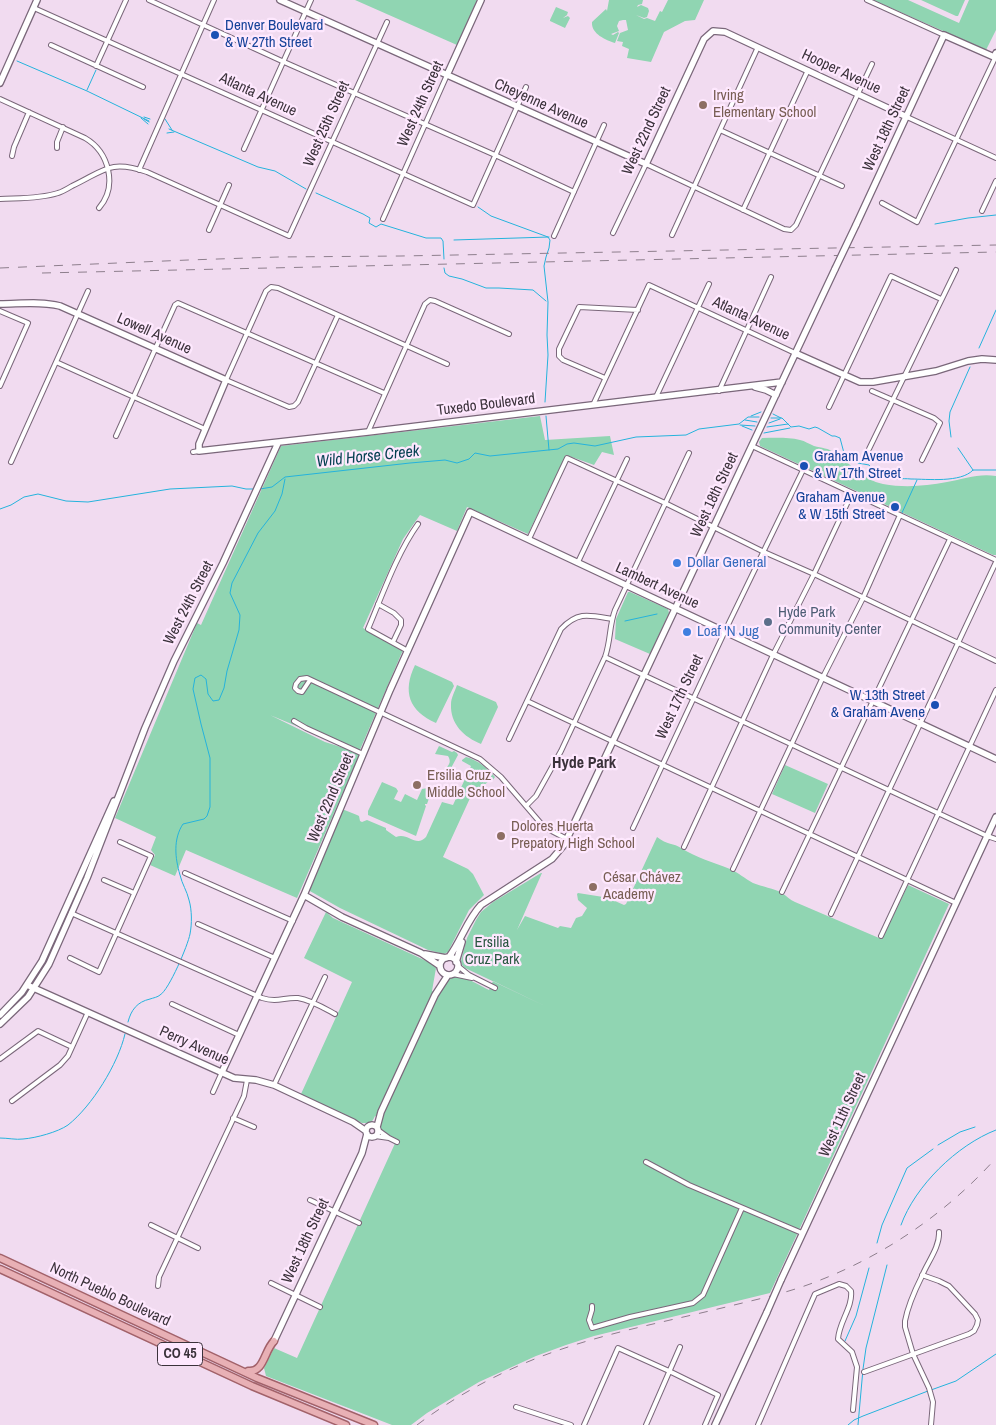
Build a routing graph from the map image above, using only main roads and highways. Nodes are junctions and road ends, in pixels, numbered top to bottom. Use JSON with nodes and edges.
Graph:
{"nodes":[{"id":1,"x":0,"y":1258,"type":"edge"},
{"id":2,"x":0,"y":1269,"type":"edge"},
{"id":3,"x":234,"y":1367,"type":"junction"},
{"id":4,"x":279,"y":1387,"type":"junction"},
{"id":5,"x":346,"y":1425,"type":"edge"},
{"id":6,"x":374,"y":1425,"type":"edge"}],
"edges":[{"from":1,"to":3,"type":"main road","name":"North Pueblo Boulevard","number":"CO 45"},
{"from":2,"to":5,"type":"main road","name":"North Pueblo Boulevard","number":"CO 45"},
{"from":3,"to":4,"type":"main road","name":"North Pueblo Boulevard","number":"CO 45"},
{"from":3,"to":4,"type":"main road"},
{"from":4,"to":6,"type":"main road","name":"North Pueblo Boulevard","number":"CO 45"}]}
